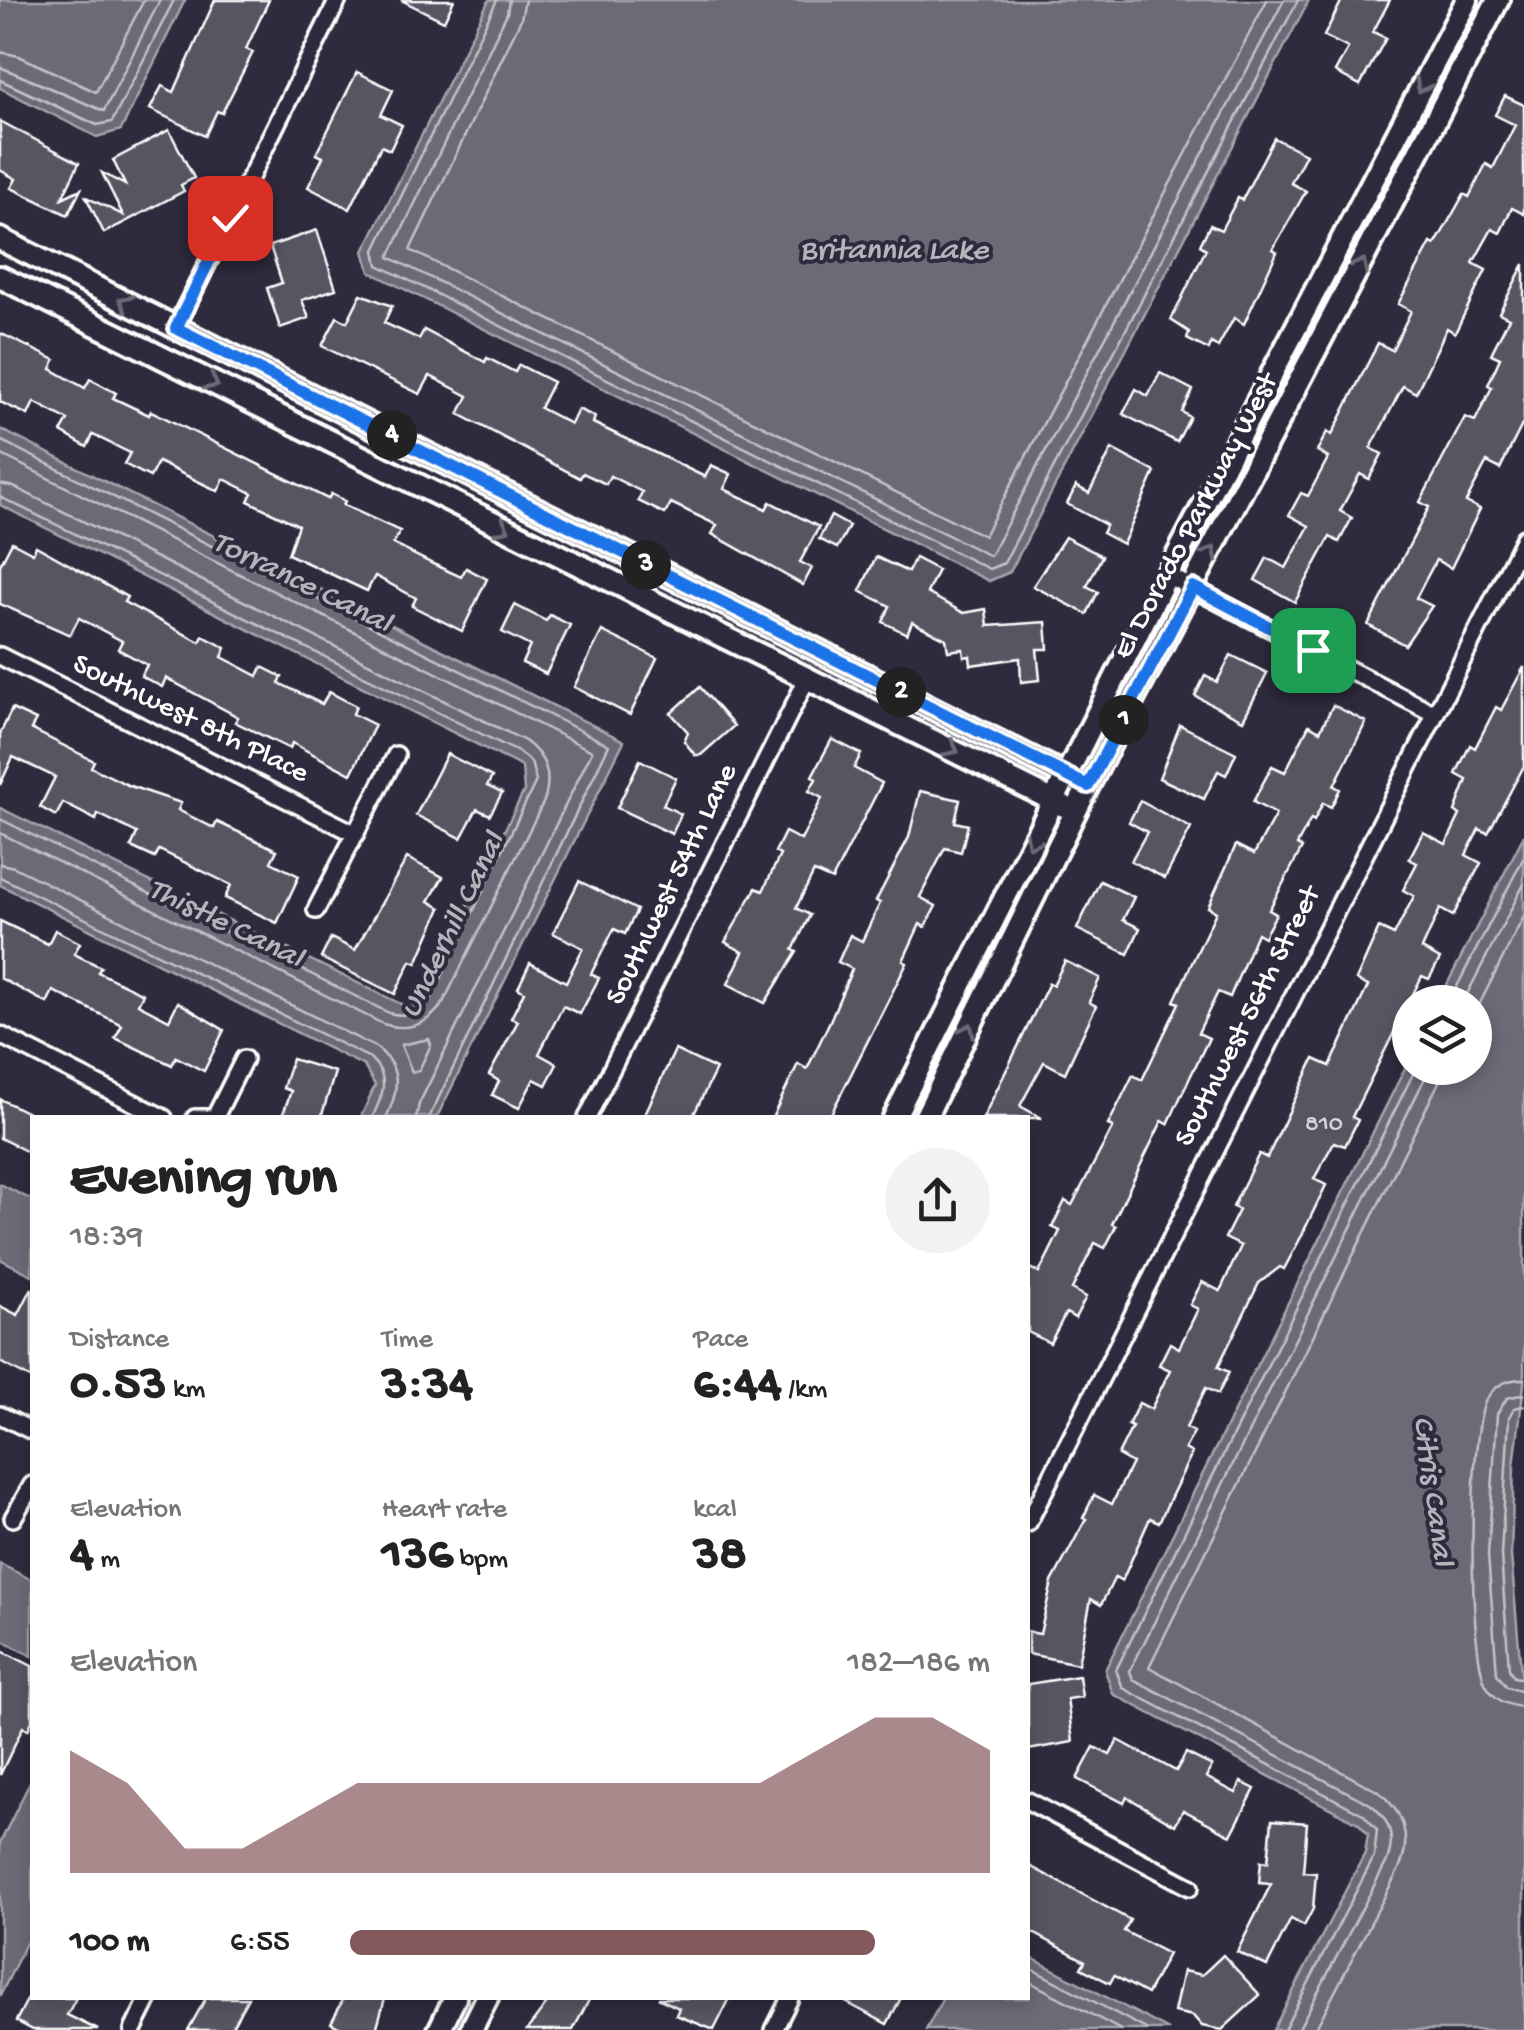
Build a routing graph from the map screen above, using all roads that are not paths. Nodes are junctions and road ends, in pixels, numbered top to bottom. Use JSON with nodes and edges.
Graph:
{"nodes":[{"id":1,"x":338,"y":0,"type":"edge"},
{"id":2,"x":1467,"y":0,"type":"edge"},
{"id":3,"x":1498,"y":0,"type":"edge"},
{"id":4,"x":0,"y":239,"type":"edge"},
{"id":5,"x":0,"y":277,"type":"edge"},
{"id":6,"x":176,"y":328,"type":"junction"},
{"id":7,"x":160,"y":357,"type":"junction"},
{"id":8,"x":1524,"y":538,"type":"edge"},
{"id":9,"x":1167,"y":575,"type":"junction"},
{"id":10,"x":1193,"y":587,"type":"junction"},
{"id":11,"x":820,"y":652,"type":"junction"},
{"id":12,"x":0,"y":656,"type":"edge"},
{"id":13,"x":808,"y":677,"type":"junction"},
{"id":14,"x":1433,"y":713,"type":"junction"},
{"id":15,"x":396,"y":755,"type":"dead end"},
{"id":16,"x":1066,"y":774,"type":"junction"},
{"id":17,"x":1088,"y":786,"type":"junction"},
{"id":18,"x":1052,"y":801,"type":"junction"},
{"id":19,"x":1076,"y":811,"type":"junction"},
{"id":20,"x":356,"y":834,"type":"junction"},
{"id":21,"x":316,"y":910,"type":"dead end"},
{"id":22,"x":0,"y":1035,"type":"edge"},
{"id":23,"x":244,"y":1060,"type":"dead end"},
{"id":24,"x":158,"y":1115,"type":"edge"},
{"id":25,"x":217,"y":1115,"type":"edge"},
{"id":26,"x":589,"y":1115,"type":"edge"},
{"id":27,"x":895,"y":1115,"type":"edge"},
{"id":28,"x":926,"y":1115,"type":"edge"},
{"id":29,"x":0,"y":1415,"type":"edge"},
{"id":30,"x":30,"y":1430,"type":"edge"},
{"id":31,"x":30,"y":1489,"type":"edge"},
{"id":32,"x":14,"y":1518,"type":"dead end"},
{"id":33,"x":1030,"y":1519,"type":"edge"},
{"id":34,"x":1030,"y":1802,"type":"edge"},
{"id":35,"x":1190,"y":1887,"type":"dead end"},
{"id":36,"x":148,"y":2000,"type":"edge"},
{"id":37,"x":454,"y":2000,"type":"edge"},
{"id":38,"x":486,"y":2000,"type":"edge"},
{"id":39,"x":789,"y":2000,"type":"edge"},
{"id":40,"x":133,"y":2030,"type":"edge"},
{"id":41,"x":439,"y":2030,"type":"edge"},
{"id":42,"x":471,"y":2030,"type":"edge"},
{"id":43,"x":774,"y":2030,"type":"edge"}],
"edges":[{"from":1,"to":6,"type":"street"},
{"from":2,"to":9,"type":"street","name":"El Dorado Parkway West","one_way":true},
{"from":10,"to":3,"type":"street","name":"El Dorado Parkway West","one_way":true},
{"from":6,"to":4,"type":"street","one_way":true},
{"from":5,"to":7,"type":"street"},
{"from":6,"to":7,"type":"street"},
{"from":6,"to":11,"type":"street"},
{"from":7,"to":13,"type":"street","one_way":true},
{"from":8,"to":14,"type":"street","name":"Southwest 56th Street"},
{"from":9,"to":10,"type":"street"},
{"from":9,"to":16,"type":"street","name":"El Dorado Parkway West"},
{"from":10,"to":14,"type":"street"},
{"from":10,"to":17,"type":"street","name":"El Dorado Parkway West"},
{"from":11,"to":13,"type":"street"},
{"from":11,"to":16,"type":"street"},
{"from":12,"to":20,"type":"street","name":"Southwest 8th Place"},
{"from":13,"to":18,"type":"street","one_way":true},
{"from":13,"to":26,"type":"street","name":"Southwest 54th Lane"},
{"from":14,"to":33,"type":"street","name":"Southwest 56th Street"},
{"from":15,"to":20,"type":"street"},
{"from":16,"to":17,"type":"street"},
{"from":16,"to":18,"type":"street","name":"El Dorado Parkway West"},
{"from":17,"to":19,"type":"street","name":"El Dorado Parkway West"},
{"from":18,"to":19,"type":"street"},
{"from":18,"to":27,"type":"street","name":"El Dorado Parkway West","one_way":true},
{"from":28,"to":19,"type":"street","name":"El Dorado Parkway West","one_way":true},
{"from":20,"to":21,"type":"street"},
{"from":22,"to":24,"type":"street"},
{"from":23,"to":25,"type":"street"},
{"from":29,"to":30,"type":"street"},
{"from":31,"to":32,"type":"street"},
{"from":34,"to":35,"type":"street"},
{"from":36,"to":40,"type":"street"},
{"from":37,"to":41,"type":"street"},
{"from":38,"to":42,"type":"street"},
{"from":39,"to":43,"type":"street"}]}
